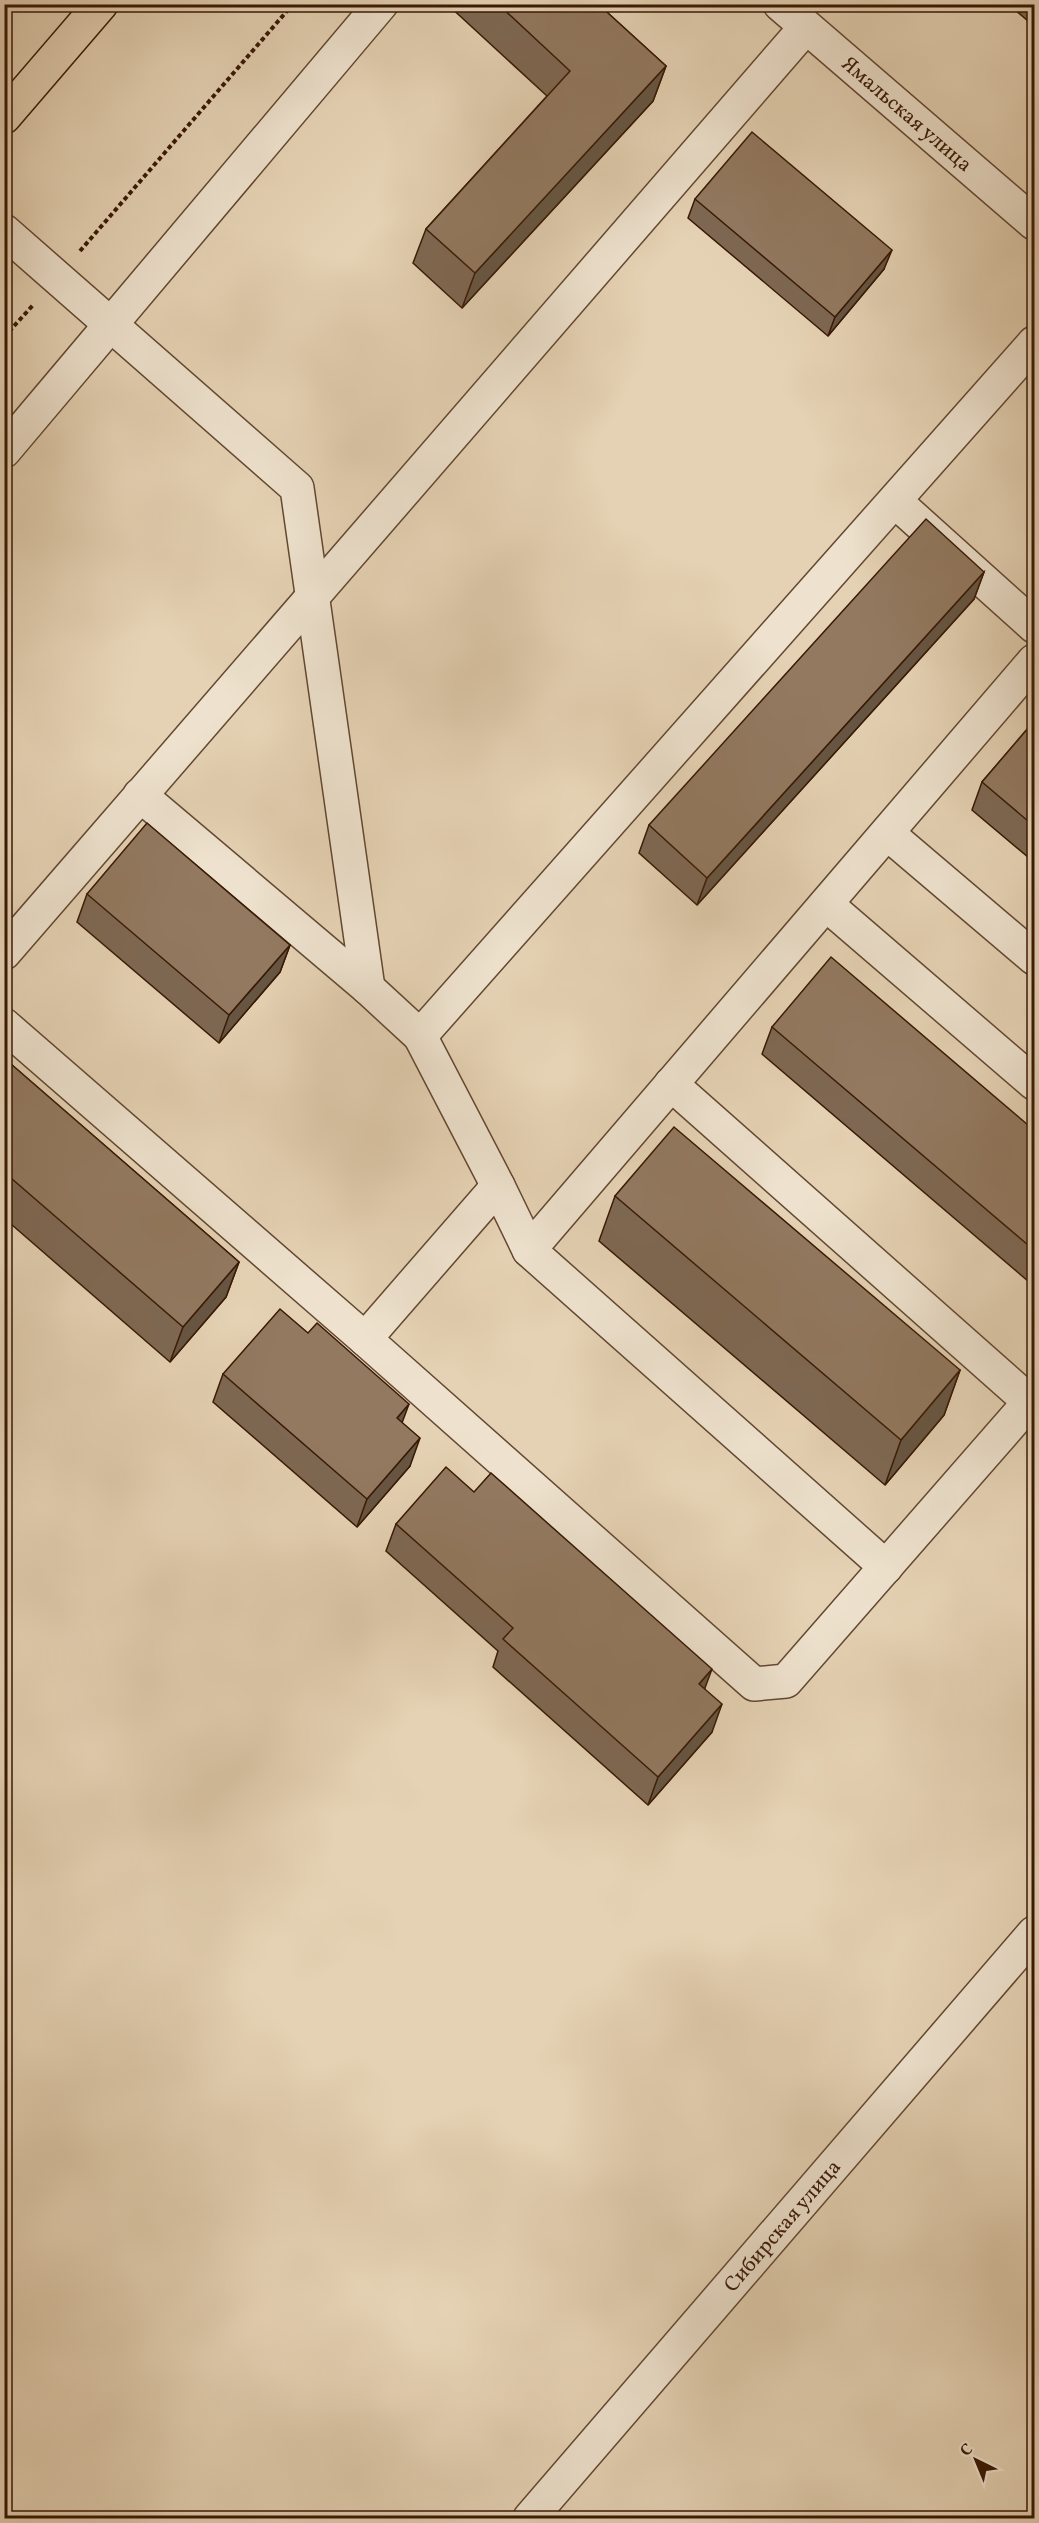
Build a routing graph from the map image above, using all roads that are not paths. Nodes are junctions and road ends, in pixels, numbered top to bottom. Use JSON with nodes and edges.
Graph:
{"nodes":[{"id":1,"x":101,"y":4,"type":"edge"},
{"id":2,"x":381,"y":4,"type":"edge"},
{"id":3,"x":780,"y":4,"type":"edge"},
{"id":4,"x":806,"y":27,"type":"junction"},
{"id":5,"x":4,"y":117,"type":"edge"},
{"id":6,"x":1035,"y":223,"type":"edge"},
{"id":7,"x":4,"y":231,"type":"edge"},
{"id":8,"x":111,"y":325,"type":"junction"},
{"id":9,"x":1035,"y":343,"type":"edge"},
{"id":10,"x":4,"y":451,"type":"edge"},
{"id":11,"x":896,"y":502,"type":"junction"},
{"id":12,"x":313,"y":595,"type":"junction"},
{"id":13,"x":1035,"y":626,"type":"edge"},
{"id":14,"x":1035,"y":661,"type":"edge"},
{"id":15,"x":140,"y":795,"type":"junction"},
{"id":16,"x":886,"y":833,"type":"junction"},
{"id":17,"x":826,"y":904,"type":"junction"},
{"id":18,"x":4,"y":953,"type":"edge"},
{"id":19,"x":1035,"y":958,"type":"edge"},
{"id":20,"x":368,"y":988,"type":"junction"},
{"id":21,"x":4,"y":1024,"type":"edge"},
{"id":22,"x":420,"y":1036,"type":"junction"},
{"id":23,"x":1035,"y":1083,"type":"edge"},
{"id":24,"x":671,"y":1084,"type":"junction"},
{"id":25,"x":498,"y":1186,"type":"junction"},
{"id":26,"x":529,"y":1250,"type":"junction"},
{"id":27,"x":365,"y":1339,"type":"junction"},
{"id":28,"x":1032,"y":1399,"type":"edge"},
{"id":29,"x":886,"y":1567,"type":"junction"},
{"id":30,"x":1035,"y":1933,"type":"edge"},
{"id":31,"x":530,"y":2518,"type":"edge"}],
"edges":[{"from":1,"to":5,"type":"main road"},
{"from":2,"to":8,"type":"street"},
{"from":3,"to":4,"type":"street","name":"Ямальская улица"},
{"from":4,"to":6,"type":"street","name":"Ямальская улица"},
{"from":4,"to":12,"type":"street"},
{"from":7,"to":8,"type":"street"},
{"from":8,"to":10,"type":"street"},
{"from":8,"to":12,"type":"street"},
{"from":9,"to":11,"type":"street"},
{"from":11,"to":13,"type":"street"},
{"from":11,"to":22,"type":"street"},
{"from":12,"to":15,"type":"street"},
{"from":12,"to":20,"type":"street"},
{"from":14,"to":16,"type":"street"},
{"from":15,"to":18,"type":"street"},
{"from":15,"to":20,"type":"street"},
{"from":16,"to":17,"type":"street"},
{"from":16,"to":19,"type":"street"},
{"from":17,"to":23,"type":"street"},
{"from":17,"to":24,"type":"street"},
{"from":20,"to":22,"type":"street"},
{"from":21,"to":27,"type":"street"},
{"from":22,"to":25,"type":"street"},
{"from":24,"to":26,"type":"street"},
{"from":24,"to":28,"type":"street"},
{"from":25,"to":26,"type":"street"},
{"from":25,"to":27,"type":"street"},
{"from":26,"to":29,"type":"street"},
{"from":27,"to":29,"type":"street"},
{"from":28,"to":29,"type":"street"},
{"from":30,"to":31,"type":"street","name":"Сибирская улица"}]}
